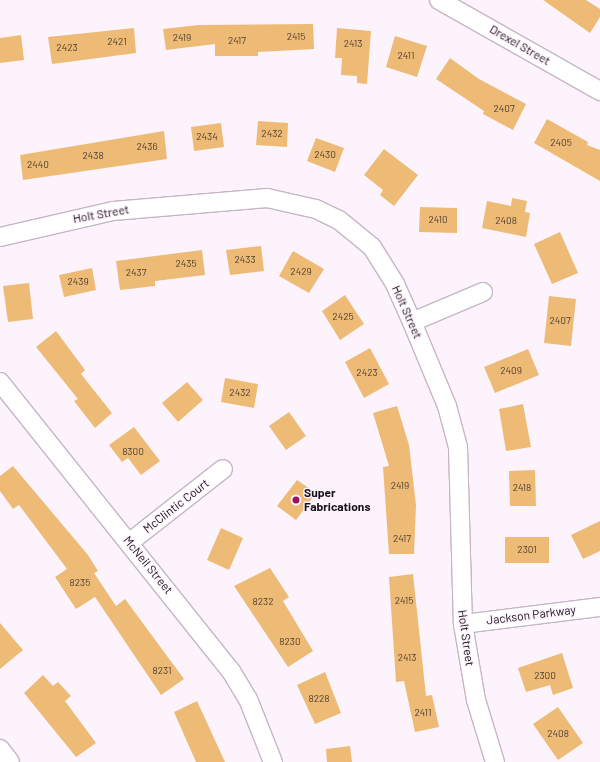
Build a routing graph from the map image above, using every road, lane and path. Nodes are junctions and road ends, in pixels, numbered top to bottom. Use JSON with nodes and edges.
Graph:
{"nodes":[{"id":1,"x":439,"y":0,"type":"edge"},
{"id":2,"x":600,"y":91,"type":"edge"},
{"id":3,"x":0,"y":237,"type":"edge"},
{"id":4,"x":482,"y":292,"type":"dead end"},
{"id":5,"x":412,"y":322,"type":"junction"},
{"id":6,"x":0,"y":382,"type":"edge"},
{"id":7,"x":223,"y":469,"type":"dead end"},
{"id":8,"x":130,"y":542,"type":"junction"},
{"id":9,"x":600,"y":607,"type":"edge"},
{"id":10,"x":463,"y":624,"type":"junction"},
{"id":11,"x":0,"y":749,"type":"edge"},
{"id":12,"x":10,"y":762,"type":"edge"},
{"id":13,"x":273,"y":762,"type":"edge"},
{"id":14,"x":495,"y":762,"type":"edge"}],
"edges":[{"from":1,"to":2,"type":"street","name":"Drexel Street"},
{"from":3,"to":5,"type":"street","name":"Holt Street"},
{"from":4,"to":5,"type":"street"},
{"from":5,"to":10,"type":"street","name":"Holt Street"},
{"from":6,"to":8,"type":"street","name":"McNeil Street"},
{"from":7,"to":8,"type":"street","name":"McClintic Court"},
{"from":8,"to":13,"type":"street","name":"McNeil Street"},
{"from":9,"to":10,"type":"street","name":"Jackson Parkway"},
{"from":10,"to":14,"type":"street","name":"Holt Street"},
{"from":11,"to":12,"type":"street"}]}
